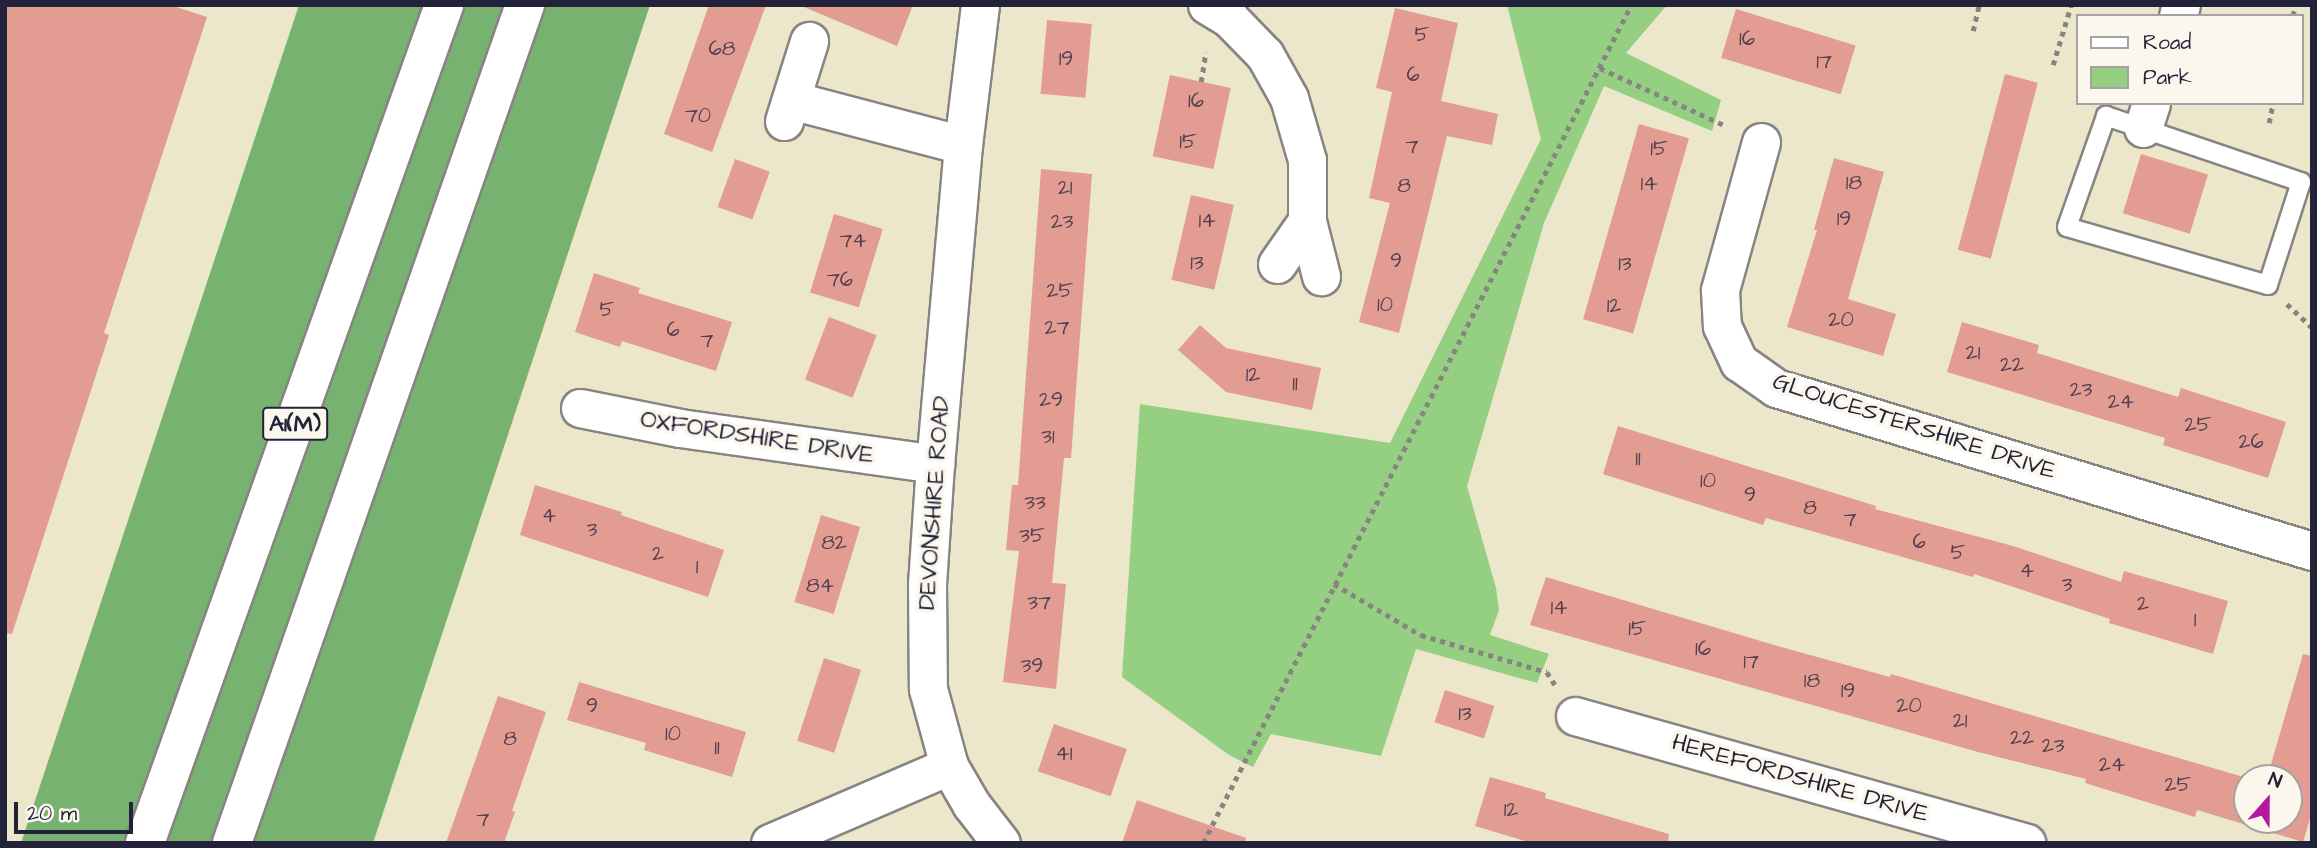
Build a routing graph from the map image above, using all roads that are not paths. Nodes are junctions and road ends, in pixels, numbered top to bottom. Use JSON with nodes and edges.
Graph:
{"nodes":[{"id":1,"x":444,"y":5,"type":"edge"},
{"id":2,"x":525,"y":5,"type":"edge"},
{"id":3,"x":980,"y":5,"type":"edge"},
{"id":4,"x":1207,"y":5,"type":"edge"},
{"id":5,"x":809,"y":41,"type":"dead end"},
{"id":6,"x":2147,"y":116,"type":"edge"},
{"id":7,"x":1761,"y":142,"type":"road end"},
{"id":8,"x":963,"y":145,"type":"junction"},
{"id":9,"x":1307,"y":221,"type":"junction"},
{"id":10,"x":1277,"y":264,"type":"dead end"},
{"id":11,"x":1321,"y":276,"type":"dead end"},
{"id":12,"x":580,"y":408,"type":"dead end"},
{"id":13,"x":935,"y":464,"type":"junction"},
{"id":14,"x":2312,"y":551,"type":"edge"},
{"id":15,"x":1574,"y":716,"type":"road end"},
{"id":16,"x":949,"y":766,"type":"junction"},
{"id":17,"x":145,"y":843,"type":"edge"},
{"id":18,"x":232,"y":843,"type":"edge"},
{"id":19,"x":770,"y":843,"type":"edge"},
{"id":20,"x":1002,"y":843,"type":"edge"},
{"id":21,"x":2026,"y":843,"type":"edge"}],
"edges":[{"from":1,"to":17,"type":"highway","number":"A1(M)"},
{"from":2,"to":18,"type":"highway"},
{"from":3,"to":8,"type":"street","name":"DEVONSHIRE ROAD"},
{"from":4,"to":9,"type":"street"},
{"from":5,"to":8,"type":"street"},
{"from":6,"to":6,"type":"lane"},
{"from":7,"to":14,"type":"street","name":"GLOUCESTERSHIRE DRIVE"},
{"from":8,"to":13,"type":"street","name":"DEVONSHIRE ROAD"},
{"from":9,"to":10,"type":"street"},
{"from":9,"to":11,"type":"street"},
{"from":12,"to":13,"type":"street","name":"OXFORDSHIRE DRIVE"},
{"from":13,"to":16,"type":"street","name":"DEVONSHIRE ROAD"},
{"from":15,"to":21,"type":"street","name":"HEREFORDSHIRE DRIVE"},
{"from":16,"to":19,"type":"street"},
{"from":16,"to":20,"type":"street","name":"DEVONSHIRE ROAD"}]}
